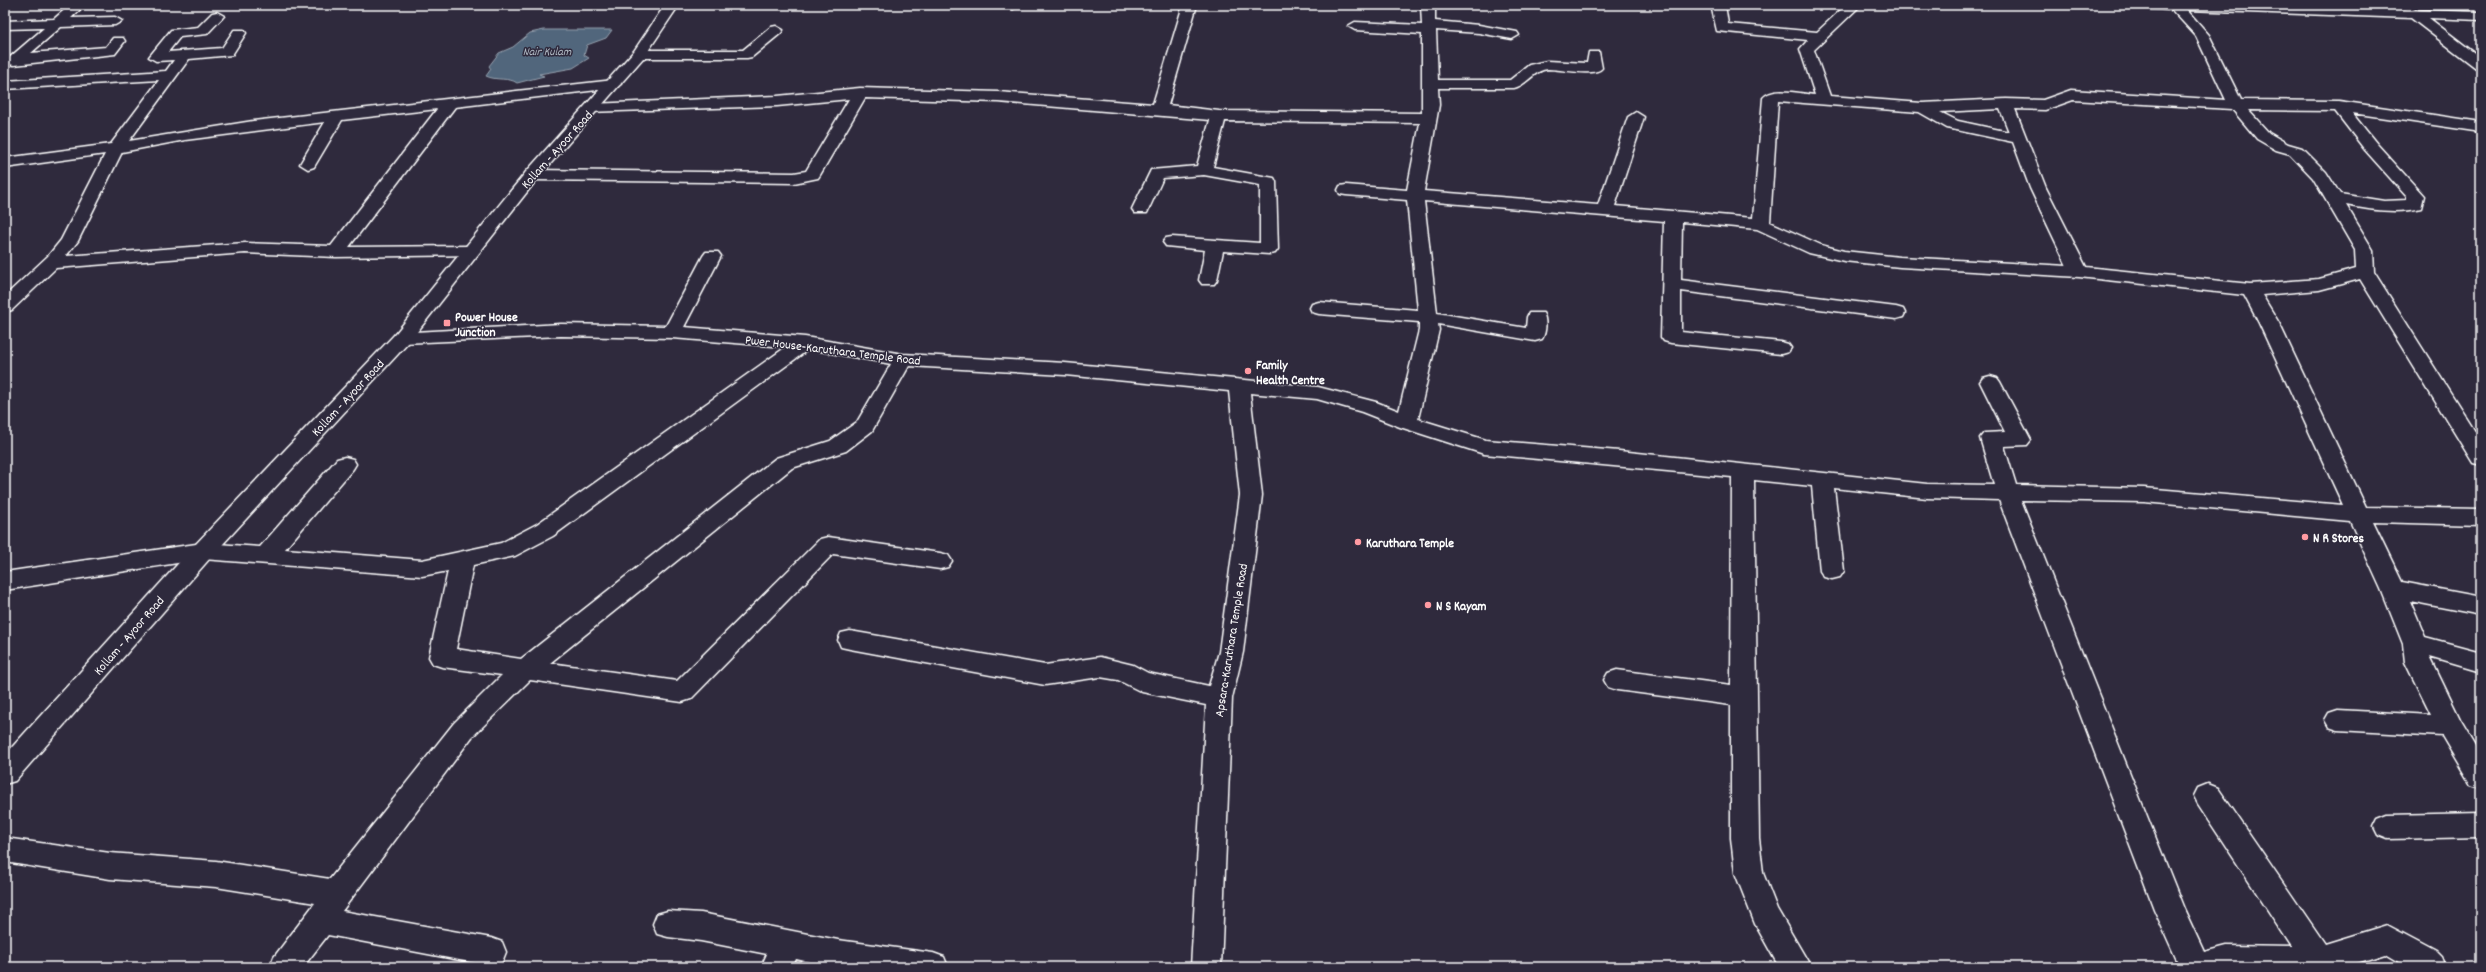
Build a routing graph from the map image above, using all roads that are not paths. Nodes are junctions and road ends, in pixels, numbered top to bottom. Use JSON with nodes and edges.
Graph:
{"nodes":[{"id":1,"x":78,"y":5,"type":"edge"},
{"id":2,"x":672,"y":5,"type":"edge"},
{"id":3,"x":1190,"y":5,"type":"edge"},
{"id":4,"x":1428,"y":5,"type":"edge"},
{"id":5,"x":1718,"y":5,"type":"edge"},
{"id":6,"x":1854,"y":5,"type":"edge"},
{"id":7,"x":2149,"y":5,"type":"edge"},
{"id":8,"x":2399,"y":5,"type":"edge"},
{"id":9,"x":2175,"y":6,"type":"edge"},
{"id":10,"x":2413,"y":12,"type":"junction"},
{"id":11,"x":217,"y":16,"type":"dead end"},
{"id":12,"x":2481,"y":16,"type":"edge"},
{"id":13,"x":115,"y":21,"type":"dead end"},
{"id":14,"x":59,"y":22,"type":"junction"},
{"id":15,"x":5,"y":25,"type":"edge"},
{"id":16,"x":1355,"y":26,"type":"dead end"},
{"id":17,"x":1429,"y":27,"type":"junction"},
{"id":18,"x":776,"y":30,"type":"dead end"},
{"id":19,"x":239,"y":33,"type":"dead end"},
{"id":20,"x":1512,"y":35,"type":"dead end"},
{"id":21,"x":1820,"y":37,"type":"junction"},
{"id":22,"x":118,"y":41,"type":"dead end"},
{"id":23,"x":639,"y":54,"type":"junction"},
{"id":24,"x":1594,"y":55,"type":"dead end"},
{"id":25,"x":184,"y":56,"type":"junction"},
{"id":26,"x":2481,"y":65,"type":"edge"},
{"id":27,"x":8,"y":66,"type":"edge"},
{"id":28,"x":170,"y":75,"type":"junction"},
{"id":29,"x":614,"y":84,"type":"junction"},
{"id":30,"x":1432,"y":84,"type":"junction"},
{"id":31,"x":5,"y":85,"type":"edge"},
{"id":32,"x":860,"y":94,"type":"junction"},
{"id":33,"x":1824,"y":100,"type":"junction"},
{"id":34,"x":450,"y":103,"type":"junction"},
{"id":35,"x":2006,"y":104,"type":"junction"},
{"id":36,"x":2236,"y":105,"type":"junction"},
{"id":37,"x":2339,"y":106,"type":"junction"},
{"id":38,"x":1922,"y":108,"type":"junction"},
{"id":39,"x":592,"y":109,"type":"junction"},
{"id":40,"x":1159,"y":109,"type":"junction"},
{"id":41,"x":336,"y":116,"type":"junction"},
{"id":42,"x":1219,"y":116,"type":"junction"},
{"id":43,"x":1636,"y":117,"type":"dead end"},
{"id":44,"x":1429,"y":118,"type":"junction"},
{"id":45,"x":253,"y":126,"type":"junction"},
{"id":46,"x":2481,"y":127,"type":"edge"},
{"id":47,"x":2019,"y":140,"type":"junction"},
{"id":48,"x":235,"y":145,"type":"dead end"},
{"id":49,"x":116,"y":148,"type":"junction"},
{"id":50,"x":5,"y":163,"type":"edge"},
{"id":51,"x":308,"y":164,"type":"dead end"},
{"id":52,"x":1204,"y":170,"type":"junction"},
{"id":53,"x":532,"y":175,"type":"junction"},
{"id":54,"x":1346,"y":190,"type":"dead end"},
{"id":55,"x":1415,"y":194,"type":"junction"},
{"id":56,"x":2333,"y":198,"type":"junction"},
{"id":57,"x":1141,"y":209,"type":"dead end"},
{"id":58,"x":1605,"y":210,"type":"junction"},
{"id":59,"x":1673,"y":215,"type":"junction"},
{"id":60,"x":1762,"y":224,"type":"junction"},
{"id":61,"x":1172,"y":242,"type":"dead end"},
{"id":62,"x":1215,"y":246,"type":"junction"},
{"id":63,"x":470,"y":251,"type":"junction"},
{"id":64,"x":336,"y":252,"type":"junction"},
{"id":65,"x":712,"y":256,"type":"dead end"},
{"id":66,"x":50,"y":262,"type":"junction"},
{"id":67,"x":2079,"y":272,"type":"junction"},
{"id":68,"x":2364,"y":272,"type":"junction"},
{"id":69,"x":1208,"y":280,"type":"dead end"},
{"id":70,"x":1671,"y":284,"type":"junction"},
{"id":71,"x":2250,"y":290,"type":"junction"},
{"id":72,"x":5,"y":306,"type":"edge"},
{"id":73,"x":1319,"y":308,"type":"dead end"},
{"id":74,"x":1896,"y":313,"type":"dead end"},
{"id":75,"x":1429,"y":317,"type":"junction"},
{"id":76,"x":1536,"y":317,"type":"dead end"},
{"id":77,"x":672,"y":332,"type":"junction"},
{"id":78,"x":403,"y":337,"type":"junction"},
{"id":79,"x":805,"y":343,"type":"junction"},
{"id":80,"x":1781,"y":348,"type":"dead end"},
{"id":81,"x":903,"y":360,"type":"junction"},
{"id":82,"x":1990,"y":382,"type":"dead end"},
{"id":83,"x":1239,"y":385,"type":"junction"},
{"id":84,"x":1407,"y":422,"type":"junction"},
{"id":85,"x":2481,"y":458,"type":"edge"},
{"id":86,"x":345,"y":464,"type":"dead end"},
{"id":87,"x":1743,"y":471,"type":"junction"},
{"id":88,"x":1822,"y":480,"type":"junction"},
{"id":89,"x":2007,"y":492,"type":"junction"},
{"id":90,"x":2356,"y":514,"type":"junction"},
{"id":91,"x":2481,"y":517,"type":"edge"},
{"id":92,"x":203,"y":552,"type":"junction"},
{"id":93,"x":265,"y":557,"type":"junction"},
{"id":94,"x":462,"y":561,"type":"junction"},
{"id":95,"x":940,"y":561,"type":"dead end"},
{"id":96,"x":1832,"y":572,"type":"dead end"},
{"id":97,"x":5,"y":581,"type":"edge"},
{"id":98,"x":2393,"y":589,"type":"junction"},
{"id":99,"x":2481,"y":606,"type":"edge"},
{"id":100,"x":850,"y":640,"type":"dead end"},
{"id":101,"x":2415,"y":644,"type":"junction"},
{"id":102,"x":2481,"y":662,"type":"edge"},
{"id":103,"x":524,"y":670,"type":"junction"},
{"id":104,"x":1617,"y":680,"type":"dead end"},
{"id":105,"x":1744,"y":697,"type":"junction"},
{"id":106,"x":1219,"y":698,"type":"junction"},
{"id":107,"x":2338,"y":720,"type":"dead end"},
{"id":108,"x":2450,"y":726,"type":"junction"},
{"id":109,"x":5,"y":773,"type":"edge"},
{"id":110,"x":2481,"y":777,"type":"edge"},
{"id":111,"x":2208,"y":796,"type":"dead end"},
{"id":112,"x":2481,"y":825,"type":"edge"},
{"id":113,"x":2388,"y":827,"type":"dead end"},
{"id":114,"x":5,"y":850,"type":"edge"},
{"id":115,"x":337,"y":893,"type":"junction"},
{"id":116,"x":322,"y":920,"type":"junction"},
{"id":117,"x":668,"y":924,"type":"dead end"},
{"id":118,"x":491,"y":952,"type":"dead end"},
{"id":119,"x":782,"y":956,"type":"edge"},
{"id":120,"x":2317,"y":958,"type":"junction"},
{"id":121,"x":2220,"y":965,"type":"edge"},
{"id":122,"x":285,"y":967,"type":"edge"},
{"id":123,"x":932,"y":967,"type":"edge"},
{"id":124,"x":1206,"y":967,"type":"edge"},
{"id":125,"x":1796,"y":967,"type":"edge"},
{"id":126,"x":2195,"y":967,"type":"edge"},
{"id":127,"x":2431,"y":967,"type":"edge"}],
"edges":[{"from":1,"to":14,"type":"street"},
{"from":2,"to":23,"type":"street","name":"Kollam - Ayoor Road"},
{"from":3,"to":40,"type":"street"},
{"from":4,"to":17,"type":"street"},
{"from":5,"to":21,"type":"street"},
{"from":6,"to":21,"type":"street"},
{"from":7,"to":9,"type":"street"},
{"from":8,"to":10,"type":"street"},
{"from":9,"to":10,"type":"street"},
{"from":9,"to":36,"type":"street"},
{"from":10,"to":12,"type":"street"},
{"from":10,"to":26,"type":"street"},
{"from":11,"to":25,"type":"street"},
{"from":13,"to":14,"type":"street"},
{"from":14,"to":15,"type":"street"},
{"from":14,"to":27,"type":"street"},
{"from":16,"to":17,"type":"street"},
{"from":17,"to":20,"type":"street"},
{"from":17,"to":30,"type":"street"},
{"from":18,"to":23,"type":"street"},
{"from":19,"to":25,"type":"street"},
{"from":21,"to":33,"type":"street"},
{"from":22,"to":27,"type":"street"},
{"from":23,"to":29,"type":"street","name":"Kollam - Ayoor Road"},
{"from":24,"to":30,"type":"street"},
{"from":25,"to":28,"type":"street"},
{"from":28,"to":31,"type":"street"},
{"from":28,"to":49,"type":"street"},
{"from":29,"to":34,"type":"street"},
{"from":29,"to":39,"type":"street","name":"Kollam - Ayoor Road"},
{"from":30,"to":44,"type":"street"},
{"from":32,"to":39,"type":"street"},
{"from":32,"to":40,"type":"street"},
{"from":32,"to":53,"type":"street"},
{"from":33,"to":38,"type":"street"},
{"from":33,"to":60,"type":"street"},
{"from":34,"to":41,"type":"street"},
{"from":34,"to":64,"type":"street"},
{"from":35,"to":36,"type":"street"},
{"from":35,"to":38,"type":"street"},
{"from":35,"to":47,"type":"street"},
{"from":36,"to":37,"type":"street"},
{"from":36,"to":56,"type":"street"},
{"from":37,"to":46,"type":"street"},
{"from":37,"to":56,"type":"street"},
{"from":38,"to":47,"type":"street"},
{"from":39,"to":53,"type":"street","name":"Kollam - Ayoor Road"},
{"from":40,"to":42,"type":"street"},
{"from":41,"to":45,"type":"street"},
{"from":41,"to":51,"type":"street"},
{"from":42,"to":44,"type":"street"},
{"from":42,"to":52,"type":"street"},
{"from":43,"to":58,"type":"street"},
{"from":44,"to":55,"type":"street"},
{"from":45,"to":48,"type":"street"},
{"from":45,"to":49,"type":"street"},
{"from":47,"to":67,"type":"street"},
{"from":49,"to":50,"type":"street"},
{"from":49,"to":66,"type":"street"},
{"from":52,"to":57,"type":"street"},
{"from":52,"to":62,"type":"street"},
{"from":53,"to":63,"type":"street","name":"Kollam - Ayoor Road"},
{"from":54,"to":55,"type":"street"},
{"from":55,"to":58,"type":"street"},
{"from":55,"to":75,"type":"street"},
{"from":56,"to":68,"type":"street"},
{"from":58,"to":59,"type":"street"},
{"from":59,"to":60,"type":"street"},
{"from":59,"to":70,"type":"street"},
{"from":60,"to":67,"type":"street"},
{"from":61,"to":62,"type":"street"},
{"from":62,"to":69,"type":"street"},
{"from":63,"to":64,"type":"street"},
{"from":63,"to":78,"type":"street","name":"Kollam - Ayoor Road"},
{"from":64,"to":66,"type":"street"},
{"from":65,"to":77,"type":"street"},
{"from":66,"to":72,"type":"street"},
{"from":67,"to":71,"type":"street"},
{"from":68,"to":71,"type":"street"},
{"from":68,"to":85,"type":"street"},
{"from":70,"to":74,"type":"street"},
{"from":70,"to":80,"type":"street"},
{"from":71,"to":90,"type":"street"},
{"from":73,"to":75,"type":"street"},
{"from":75,"to":76,"type":"street"},
{"from":75,"to":84,"type":"street"},
{"from":77,"to":78,"type":"street","name":"Pwer House-Karuthara Temple Road"},
{"from":77,"to":79,"type":"street","name":"Pwer House-Karuthara Temple Road"},
{"from":78,"to":92,"type":"street","name":"Kollam - Ayoor Road"},
{"from":79,"to":81,"type":"street","name":"Pwer House-Karuthara Temple Road"},
{"from":79,"to":94,"type":"street"},
{"from":81,"to":83,"type":"street","name":"Pwer House-Karuthara Temple Road"},
{"from":81,"to":103,"type":"street"},
{"from":82,"to":89,"type":"street"},
{"from":83,"to":84,"type":"street","name":"Pwer House-Karuthara Temple Road"},
{"from":83,"to":106,"type":"street","name":"Apsara-Karuthara Temple Road"},
{"from":84,"to":87,"type":"street","name":"Pwer House-Karuthara Temple Road"},
{"from":86,"to":93,"type":"street"},
{"from":87,"to":88,"type":"street","name":"Pwer House-Karuthara Temple Road"},
{"from":87,"to":105,"type":"street"},
{"from":88,"to":89,"type":"street","name":"Pwer House-Karuthara Temple Road"},
{"from":88,"to":96,"type":"street"},
{"from":89,"to":90,"type":"street","name":"Pwer House-Karuthara Temple Road"},
{"from":89,"to":126,"type":"street"},
{"from":90,"to":91,"type":"street","name":"Pwer House-Karuthara Temple Road"},
{"from":90,"to":98,"type":"street"},
{"from":92,"to":93,"type":"street"},
{"from":92,"to":97,"type":"street"},
{"from":92,"to":109,"type":"street","name":"Kollam - Ayoor Road"},
{"from":93,"to":94,"type":"street"},
{"from":94,"to":103,"type":"street"},
{"from":95,"to":103,"type":"street"},
{"from":98,"to":99,"type":"street"},
{"from":98,"to":101,"type":"street"},
{"from":100,"to":106,"type":"street"},
{"from":101,"to":102,"type":"street"},
{"from":101,"to":108,"type":"street"},
{"from":103,"to":115,"type":"street"},
{"from":104,"to":105,"type":"street"},
{"from":105,"to":125,"type":"street"},
{"from":106,"to":124,"type":"street","name":"Apsara-Karuthara Temple Road"},
{"from":107,"to":108,"type":"street"},
{"from":108,"to":110,"type":"street"},
{"from":111,"to":120,"type":"street"},
{"from":112,"to":113,"type":"street"},
{"from":114,"to":115,"type":"street"},
{"from":115,"to":116,"type":"street"},
{"from":116,"to":118,"type":"street"},
{"from":116,"to":122,"type":"street"},
{"from":117,"to":119,"type":"street"},
{"from":119,"to":123,"type":"street"},
{"from":120,"to":121,"type":"street"},
{"from":120,"to":127,"type":"street"}]}
